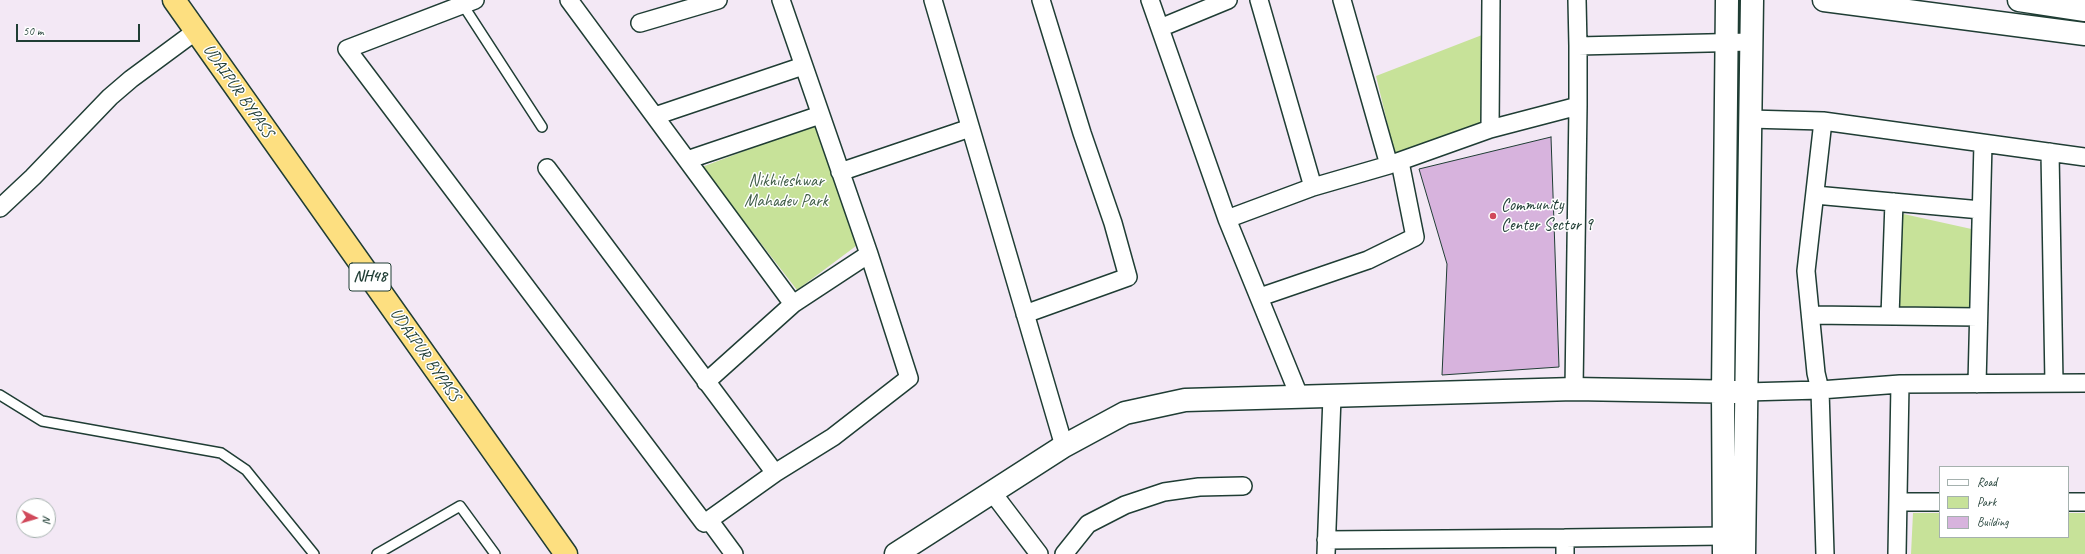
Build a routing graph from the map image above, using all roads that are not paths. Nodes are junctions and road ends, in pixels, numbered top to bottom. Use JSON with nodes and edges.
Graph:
{"nodes":[{"id":1,"x":174,"y":0,"type":"edge"},
{"id":2,"x":569,"y":0,"type":"edge"},
{"id":3,"x":718,"y":0,"type":"edge"},
{"id":4,"x":780,"y":0,"type":"edge"},
{"id":5,"x":933,"y":0,"type":"edge"},
{"id":6,"x":1040,"y":0,"type":"edge"},
{"id":7,"x":1150,"y":0,"type":"edge"},
{"id":8,"x":1228,"y":0,"type":"edge"},
{"id":9,"x":1260,"y":0,"type":"edge"},
{"id":10,"x":1342,"y":0,"type":"edge"},
{"id":11,"x":1491,"y":0,"type":"edge"},
{"id":12,"x":1577,"y":0,"type":"edge"},
{"id":13,"x":1727,"y":0,"type":"edge"},
{"id":14,"x":1752,"y":0,"type":"edge"},
{"id":15,"x":1824,"y":0,"type":"edge"},
{"id":16,"x":2019,"y":0,"type":"edge"},
{"id":17,"x":469,"y":2,"type":"edge"},
{"id":18,"x":1850,"y":2,"type":"edge"},
{"id":19,"x":2085,"y":10,"type":"edge"},
{"id":20,"x":640,"y":23,"type":"dead end"},
{"id":21,"x":1160,"y":28,"type":"junction"},
{"id":22,"x":196,"y":31,"type":"junction"},
{"id":23,"x":2085,"y":34,"type":"edge"},
{"id":24,"x":1726,"y":42,"type":"junction"},
{"id":25,"x":1751,"y":42,"type":"junction"},
{"id":26,"x":1578,"y":46,"type":"junction"},
{"id":27,"x":803,"y":66,"type":"junction"},
{"id":28,"x":1578,"y":106,"type":"junction"},
{"id":29,"x":820,"y":115,"type":"junction"},
{"id":30,"x":655,"y":116,"type":"junction"},
{"id":31,"x":1749,"y":119,"type":"junction"},
{"id":32,"x":1823,"y":121,"type":"junction"},
{"id":33,"x":542,"y":127,"type":"dead end"},
{"id":34,"x":970,"y":128,"type":"junction"},
{"id":35,"x":1490,"y":130,"type":"junction"},
{"id":36,"x":1983,"y":143,"type":"junction"},
{"id":37,"x":2050,"y":152,"type":"junction"},
{"id":38,"x":2085,"y":157,"type":"edge"},
{"id":39,"x":687,"y":160,"type":"junction"},
{"id":40,"x":1395,"y":163,"type":"junction"},
{"id":41,"x":548,"y":168,"type":"dead end"},
{"id":42,"x":840,"y":172,"type":"junction"},
{"id":43,"x":1314,"y":187,"type":"junction"},
{"id":44,"x":1815,"y":195,"type":"junction"},
{"id":45,"x":1894,"y":202,"type":"junction"},
{"id":46,"x":0,"y":208,"type":"edge"},
{"id":47,"x":1981,"y":210,"type":"junction"},
{"id":48,"x":1226,"y":219,"type":"junction"},
{"id":49,"x":869,"y":254,"type":"junction"},
{"id":50,"x":1260,"y":298,"type":"junction"},
{"id":51,"x":793,"y":304,"type":"junction"},
{"id":52,"x":1025,"y":314,"type":"junction"},
{"id":53,"x":1810,"y":315,"type":"junction"},
{"id":54,"x":1890,"y":316,"type":"junction"},
{"id":55,"x":1978,"y":317,"type":"junction"},
{"id":56,"x":706,"y":382,"type":"junction"},
{"id":57,"x":2054,"y":383,"type":"junction"},
{"id":58,"x":2085,"y":383,"type":"edge"},
{"id":59,"x":1900,"y":384,"type":"junction"},
{"id":60,"x":1977,"y":384,"type":"junction"},
{"id":61,"x":1574,"y":389,"type":"junction"},
{"id":62,"x":1820,"y":390,"type":"junction"},
{"id":63,"x":1746,"y":392,"type":"junction"},
{"id":64,"x":1722,"y":393,"type":"junction"},
{"id":65,"x":0,"y":395,"type":"edge"},
{"id":66,"x":1332,"y":397,"type":"junction"},
{"id":67,"x":1300,"y":398,"type":"junction"},
{"id":68,"x":1064,"y":446,"type":"junction"},
{"id":69,"x":775,"y":474,"type":"junction"},
{"id":70,"x":1243,"y":486,"type":"dead end"},
{"id":71,"x":992,"y":492,"type":"junction"},
{"id":72,"x":1898,"y":502,"type":"junction"},
{"id":73,"x":1939,"y":502,"type":"edge"},
{"id":74,"x":2069,"y":502,"type":"edge"},
{"id":75,"x":2085,"y":502,"type":"edge"},
{"id":76,"x":709,"y":520,"type":"junction"},
{"id":77,"x":1724,"y":545,"type":"edge"},
{"id":78,"x":1565,"y":546,"type":"edge"},
{"id":79,"x":1326,"y":547,"type":"edge"},
{"id":80,"x":314,"y":554,"type":"edge"},
{"id":81,"x":377,"y":554,"type":"edge"},
{"id":82,"x":494,"y":554,"type":"edge"},
{"id":83,"x":566,"y":554,"type":"edge"},
{"id":84,"x":734,"y":554,"type":"edge"},
{"id":85,"x":896,"y":554,"type":"edge"},
{"id":86,"x":1039,"y":554,"type":"edge"},
{"id":87,"x":1064,"y":554,"type":"edge"},
{"id":88,"x":1744,"y":554,"type":"edge"},
{"id":89,"x":1825,"y":554,"type":"edge"},
{"id":90,"x":1897,"y":554,"type":"edge"}],
"edges":[{"from":1,"to":22,"type":"highway","name":"UDAIPUR BYPASS","number":"NH48"},
{"from":2,"to":30,"type":"street"},
{"from":3,"to":20,"type":"street"},
{"from":4,"to":27,"type":"street"},
{"from":5,"to":34,"type":"street"},
{"from":6,"to":52,"type":"street"},
{"from":7,"to":21,"type":"street"},
{"from":8,"to":21,"type":"street"},
{"from":9,"to":43,"type":"street"},
{"from":10,"to":40,"type":"street"},
{"from":11,"to":35,"type":"street"},
{"from":12,"to":26,"type":"street"},
{"from":13,"to":24,"type":"street"},
{"from":14,"to":25,"type":"street"},
{"from":15,"to":18,"type":"street"},
{"from":16,"to":19,"type":"street"},
{"from":17,"to":33,"type":"lane"},
{"from":17,"to":76,"type":"street"},
{"from":18,"to":23,"type":"street"},
{"from":21,"to":48,"type":"street"},
{"from":22,"to":46,"type":"street"},
{"from":22,"to":83,"type":"highway","name":"UDAIPUR BYPASS","number":"NH48"},
{"from":24,"to":25,"type":"street"},
{"from":24,"to":26,"type":"street"},
{"from":24,"to":64,"type":"street"},
{"from":25,"to":31,"type":"street"},
{"from":26,"to":28,"type":"street"},
{"from":27,"to":29,"type":"street"},
{"from":27,"to":30,"type":"street"},
{"from":28,"to":35,"type":"street"},
{"from":28,"to":61,"type":"street"},
{"from":29,"to":39,"type":"street"},
{"from":29,"to":42,"type":"street"},
{"from":30,"to":39,"type":"street"},
{"from":31,"to":32,"type":"street"},
{"from":31,"to":63,"type":"street"},
{"from":32,"to":36,"type":"street"},
{"from":32,"to":44,"type":"street"},
{"from":34,"to":42,"type":"street"},
{"from":34,"to":52,"type":"street"},
{"from":35,"to":40,"type":"street"},
{"from":36,"to":37,"type":"street"},
{"from":36,"to":47,"type":"street"},
{"from":37,"to":38,"type":"street"},
{"from":37,"to":57,"type":"street"},
{"from":39,"to":51,"type":"street"},
{"from":40,"to":43,"type":"street"},
{"from":40,"to":50,"type":"street"},
{"from":41,"to":56,"type":"street"},
{"from":42,"to":49,"type":"street"},
{"from":43,"to":48,"type":"street"},
{"from":44,"to":45,"type":"street"},
{"from":44,"to":53,"type":"street"},
{"from":45,"to":47,"type":"street"},
{"from":45,"to":54,"type":"street"},
{"from":47,"to":55,"type":"street"},
{"from":48,"to":50,"type":"street"},
{"from":49,"to":51,"type":"street"},
{"from":49,"to":69,"type":"street"},
{"from":50,"to":67,"type":"street"},
{"from":51,"to":56,"type":"street"},
{"from":52,"to":68,"type":"street"},
{"from":53,"to":54,"type":"street"},
{"from":53,"to":62,"type":"street"},
{"from":54,"to":55,"type":"street"},
{"from":55,"to":60,"type":"street"},
{"from":56,"to":69,"type":"street"},
{"from":57,"to":58,"type":"street"},
{"from":57,"to":60,"type":"street"},
{"from":59,"to":60,"type":"street"},
{"from":59,"to":62,"type":"street"},
{"from":59,"to":72,"type":"street"},
{"from":61,"to":64,"type":"street"},
{"from":61,"to":66,"type":"street"},
{"from":62,"to":63,"type":"street"},
{"from":62,"to":89,"type":"street"},
{"from":63,"to":64,"type":"street"},
{"from":63,"to":88,"type":"street"},
{"from":64,"to":77,"type":"street"},
{"from":65,"to":80,"type":"lane"},
{"from":66,"to":67,"type":"street"},
{"from":66,"to":79,"type":"street"},
{"from":67,"to":68,"type":"street"},
{"from":68,"to":71,"type":"street"},
{"from":69,"to":76,"type":"street"},
{"from":70,"to":87,"type":"street"},
{"from":71,"to":85,"type":"street"},
{"from":71,"to":86,"type":"street"},
{"from":72,"to":73,"type":"street"},
{"from":72,"to":90,"type":"street"},
{"from":74,"to":75,"type":"street"},
{"from":76,"to":84,"type":"street"},
{"from":77,"to":78,"type":"street"},
{"from":78,"to":79,"type":"street"},
{"from":81,"to":82,"type":"lane"}]}
